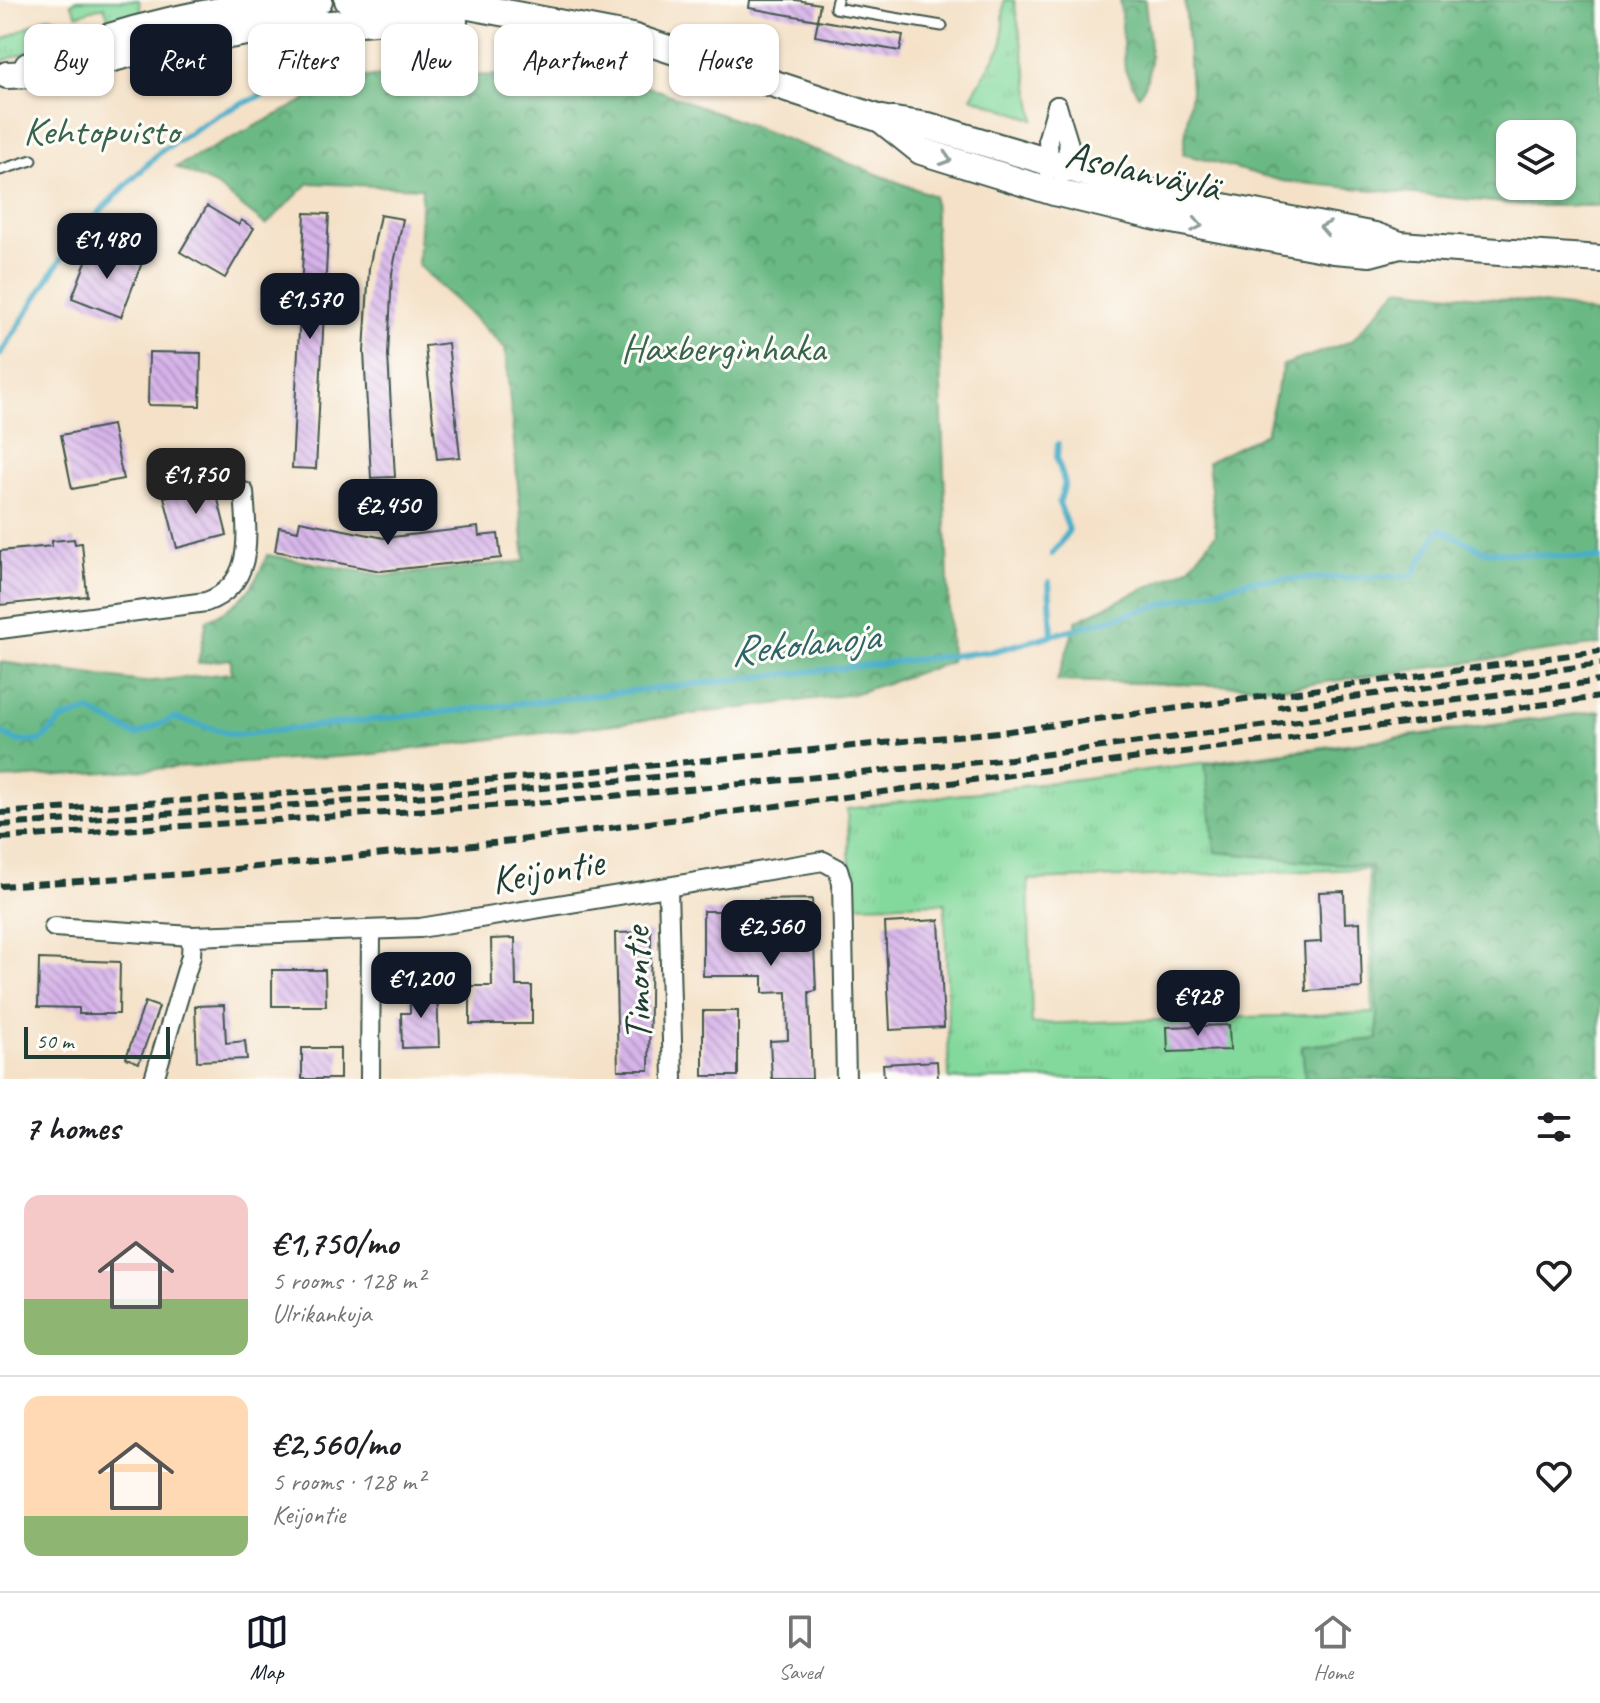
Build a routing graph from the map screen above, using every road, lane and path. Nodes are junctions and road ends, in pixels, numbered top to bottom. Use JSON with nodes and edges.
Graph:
{"nodes":[{"id":1,"x":319,"y":0,"type":"edge"},
{"id":2,"x":348,"y":0,"type":"edge"},
{"id":3,"x":837,"y":0,"type":"edge"},
{"id":4,"x":251,"y":3,"type":"edge"},
{"id":5,"x":276,"y":11,"type":"edge"},
{"id":6,"x":519,"y":18,"type":"junction"},
{"id":7,"x":942,"y":26,"type":"dead end"},
{"id":8,"x":4,"y":76,"type":"edge"},
{"id":9,"x":32,"y":160,"type":"dead end"},
{"id":10,"x":0,"y":170,"type":"edge"},
{"id":11,"x":1600,"y":259,"type":"edge"},
{"id":12,"x":244,"y":492,"type":"dead end"},
{"id":13,"x":0,"y":629,"type":"edge"},
{"id":14,"x":668,"y":888,"type":"junction"},
{"id":15,"x":54,"y":927,"type":"dead end"},
{"id":16,"x":371,"y":932,"type":"junction"},
{"id":17,"x":192,"y":936,"type":"junction"},
{"id":18,"x":154,"y":1079,"type":"edge"},
{"id":19,"x":370,"y":1079,"type":"edge"},
{"id":20,"x":673,"y":1079,"type":"edge"},
{"id":21,"x":846,"y":1079,"type":"edge"}],
"edges":[{"from":1,"to":5,"type":"main road","name":"Asolanväylä"},
{"from":2,"to":6,"type":"main road","name":"Asolanväylä"},
{"from":3,"to":7,"type":"lane"},
{"from":4,"to":5,"type":"main road","name":"Asolanväylä"},
{"from":4,"to":8,"type":"main road","name":"Asolanväylä"},
{"from":5,"to":6,"type":"main road","name":"Asolanväylä"},
{"from":5,"to":8,"type":"main road","name":"Asolanväylä"},
{"from":6,"to":11,"type":"main road","name":"Asolanväylä"},
{"from":9,"to":10,"type":"lane"},
{"from":12,"to":13,"type":"street"},
{"from":14,"to":16,"type":"street","name":"Keijontie"},
{"from":14,"to":20,"type":"street","name":"Timontie"},
{"from":14,"to":21,"type":"street","name":"Keijontie"},
{"from":15,"to":17,"type":"street","name":"Keijontie"},
{"from":16,"to":17,"type":"street","name":"Keijontie"},
{"from":16,"to":19,"type":"street"},
{"from":17,"to":18,"type":"street"}]}
